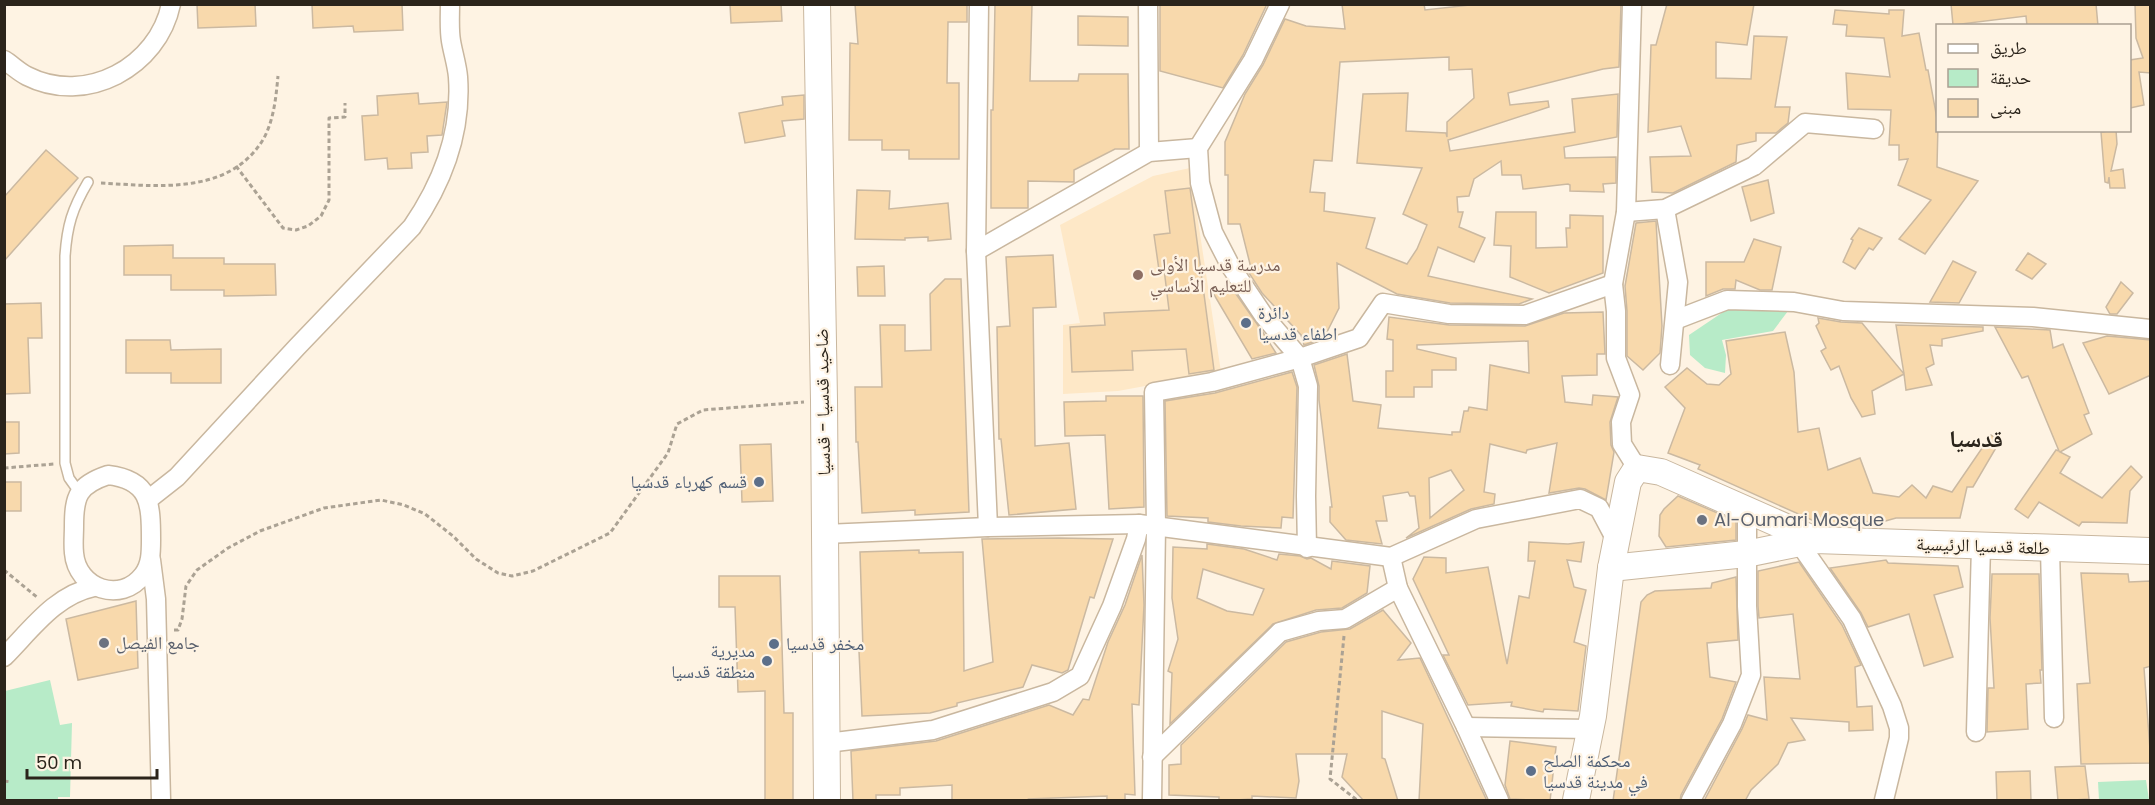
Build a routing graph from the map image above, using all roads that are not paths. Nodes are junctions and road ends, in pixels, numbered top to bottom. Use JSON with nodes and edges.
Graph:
{"nodes":[{"id":1,"x":171,"y":4,"type":"edge"},
{"id":2,"x":450,"y":4,"type":"edge"},
{"id":3,"x":817,"y":4,"type":"edge"},
{"id":4,"x":979,"y":4,"type":"edge"},
{"id":5,"x":1148,"y":4,"type":"edge"},
{"id":6,"x":1280,"y":4,"type":"edge"},
{"id":7,"x":1632,"y":4,"type":"edge"},
{"id":8,"x":4,"y":60,"type":"edge"},
{"id":9,"x":1874,"y":129,"type":"dead end"},
{"id":10,"x":1198,"y":148,"type":"junction"},
{"id":11,"x":1149,"y":152,"type":"junction"},
{"id":12,"x":87,"y":182,"type":"road end"},
{"id":13,"x":1665,"y":209,"type":"junction"},
{"id":14,"x":1626,"y":212,"type":"junction"},
{"id":15,"x":976,"y":251,"type":"junction"},
{"id":16,"x":1613,"y":284,"type":"junction"},
{"id":17,"x":1675,"y":320,"type":"junction"},
{"id":18,"x":2151,"y":329,"type":"edge"},
{"id":19,"x":1300,"y":358,"type":"junction"},
{"id":20,"x":1670,"y":365,"type":"dead end"},
{"id":21,"x":1637,"y":468,"type":"junction"},
{"id":22,"x":79,"y":492,"type":"junction"},
{"id":23,"x":148,"y":499,"type":"junction"},
{"id":24,"x":1747,"y":509,"type":"junction"},
{"id":25,"x":1147,"y":525,"type":"junction"},
{"id":26,"x":988,"y":527,"type":"junction"},
{"id":27,"x":825,"y":534,"type":"junction"},
{"id":28,"x":1617,"y":542,"type":"junction"},
{"id":29,"x":1807,"y":542,"type":"junction"},
{"id":30,"x":1981,"y":546,"type":"junction"},
{"id":31,"x":1307,"y":548,"type":"junction"},
{"id":32,"x":2050,"y":548,"type":"junction"},
{"id":33,"x":2151,"y":551,"type":"edge"},
{"id":34,"x":1746,"y":554,"type":"junction"},
{"id":35,"x":74,"y":555,"type":"junction"},
{"id":36,"x":150,"y":557,"type":"junction"},
{"id":37,"x":1391,"y":557,"type":"junction"},
{"id":38,"x":1611,"y":568,"type":"junction"},
{"id":39,"x":94,"y":586,"type":"junction"},
{"id":40,"x":1398,"y":588,"type":"junction"},
{"id":41,"x":123,"y":590,"type":"junction"},
{"id":42,"x":53,"y":607,"type":"junction"},
{"id":43,"x":156,"y":621,"type":"junction"},
{"id":44,"x":4,"y":657,"type":"edge"},
{"id":45,"x":2054,"y":718,"type":"dead end"},
{"id":46,"x":1466,"y":727,"type":"junction"},
{"id":47,"x":1590,"y":729,"type":"junction"},
{"id":48,"x":1976,"y":732,"type":"dead end"},
{"id":49,"x":827,"y":743,"type":"junction"},
{"id":50,"x":1152,"y":757,"type":"junction"},
{"id":51,"x":160,"y":801,"type":"edge"},
{"id":52,"x":827,"y":801,"type":"edge"},
{"id":53,"x":1152,"y":801,"type":"edge"},
{"id":54,"x":1499,"y":801,"type":"edge"},
{"id":55,"x":1576,"y":801,"type":"edge"},
{"id":56,"x":1690,"y":801,"type":"edge"},
{"id":57,"x":1884,"y":801,"type":"edge"}],
"edges":[{"from":1,"to":8,"type":"street"},
{"from":2,"to":23,"type":"street"},
{"from":3,"to":27,"type":"main road","name":"ضاحيد قدسيا - قدسيا"},
{"from":4,"to":15,"type":"street"},
{"from":5,"to":11,"type":"street"},
{"from":6,"to":10,"type":"street"},
{"from":7,"to":14,"type":"street"},
{"from":9,"to":13,"type":"street"},
{"from":10,"to":11,"type":"street"},
{"from":10,"to":19,"type":"street"},
{"from":11,"to":15,"type":"street"},
{"from":12,"to":22,"type":"lane"},
{"from":13,"to":14,"type":"street"},
{"from":13,"to":17,"type":"street"},
{"from":14,"to":16,"type":"street"},
{"from":15,"to":26,"type":"street"},
{"from":16,"to":19,"type":"street"},
{"from":16,"to":21,"type":"street"},
{"from":17,"to":18,"type":"street"},
{"from":17,"to":20,"type":"street"},
{"from":19,"to":25,"type":"street"},
{"from":19,"to":31,"type":"street"},
{"from":21,"to":24,"type":"main road","name":"طلعة قدسيا الرئيسية"},
{"from":21,"to":28,"type":"main road"},
{"from":22,"to":23,"type":"street"},
{"from":22,"to":35,"type":"street"},
{"from":23,"to":36,"type":"street"},
{"from":24,"to":29,"type":"main road","name":"طلعة قدسيا الرئيسية"},
{"from":24,"to":34,"type":"street"},
{"from":25,"to":26,"type":"street"},
{"from":25,"to":31,"type":"street"},
{"from":25,"to":49,"type":"street"},
{"from":25,"to":50,"type":"street"},
{"from":26,"to":27,"type":"street"},
{"from":27,"to":49,"type":"main road","name":"ضاحيد قدسيا - قدسيا"},
{"from":28,"to":37,"type":"street"},
{"from":28,"to":38,"type":"main road"},
{"from":29,"to":30,"type":"main road","name":"طلعة قدسيا الرئيسية"},
{"from":29,"to":34,"type":"main road","name":"طلعة قدسيا الرئيسية"},
{"from":29,"to":57,"type":"street"},
{"from":30,"to":32,"type":"main road","name":"طلعة قدسيا الرئيسية"},
{"from":30,"to":48,"type":"street"},
{"from":31,"to":37,"type":"street"},
{"from":32,"to":33,"type":"main road","name":"طلعة قدسيا الرئيسية"},
{"from":32,"to":45,"type":"street"},
{"from":34,"to":38,"type":"main road","name":"طلعة قدسيا الرئيسية"},
{"from":34,"to":56,"type":"street"},
{"from":35,"to":39,"type":"street"},
{"from":35,"to":42,"type":"street"},
{"from":36,"to":41,"type":"street"},
{"from":36,"to":43,"type":"street"},
{"from":37,"to":40,"type":"street"},
{"from":38,"to":47,"type":"main road"},
{"from":39,"to":41,"type":"street"},
{"from":39,"to":42,"type":"street"},
{"from":40,"to":46,"type":"street"},
{"from":40,"to":50,"type":"street"},
{"from":41,"to":43,"type":"street"},
{"from":42,"to":44,"type":"street"},
{"from":43,"to":51,"type":"street"},
{"from":46,"to":47,"type":"street"},
{"from":46,"to":54,"type":"street"},
{"from":47,"to":55,"type":"main road"},
{"from":49,"to":52,"type":"main road","name":"ضاحيد قدسيا - قدسيا"},
{"from":50,"to":53,"type":"street"}]}
